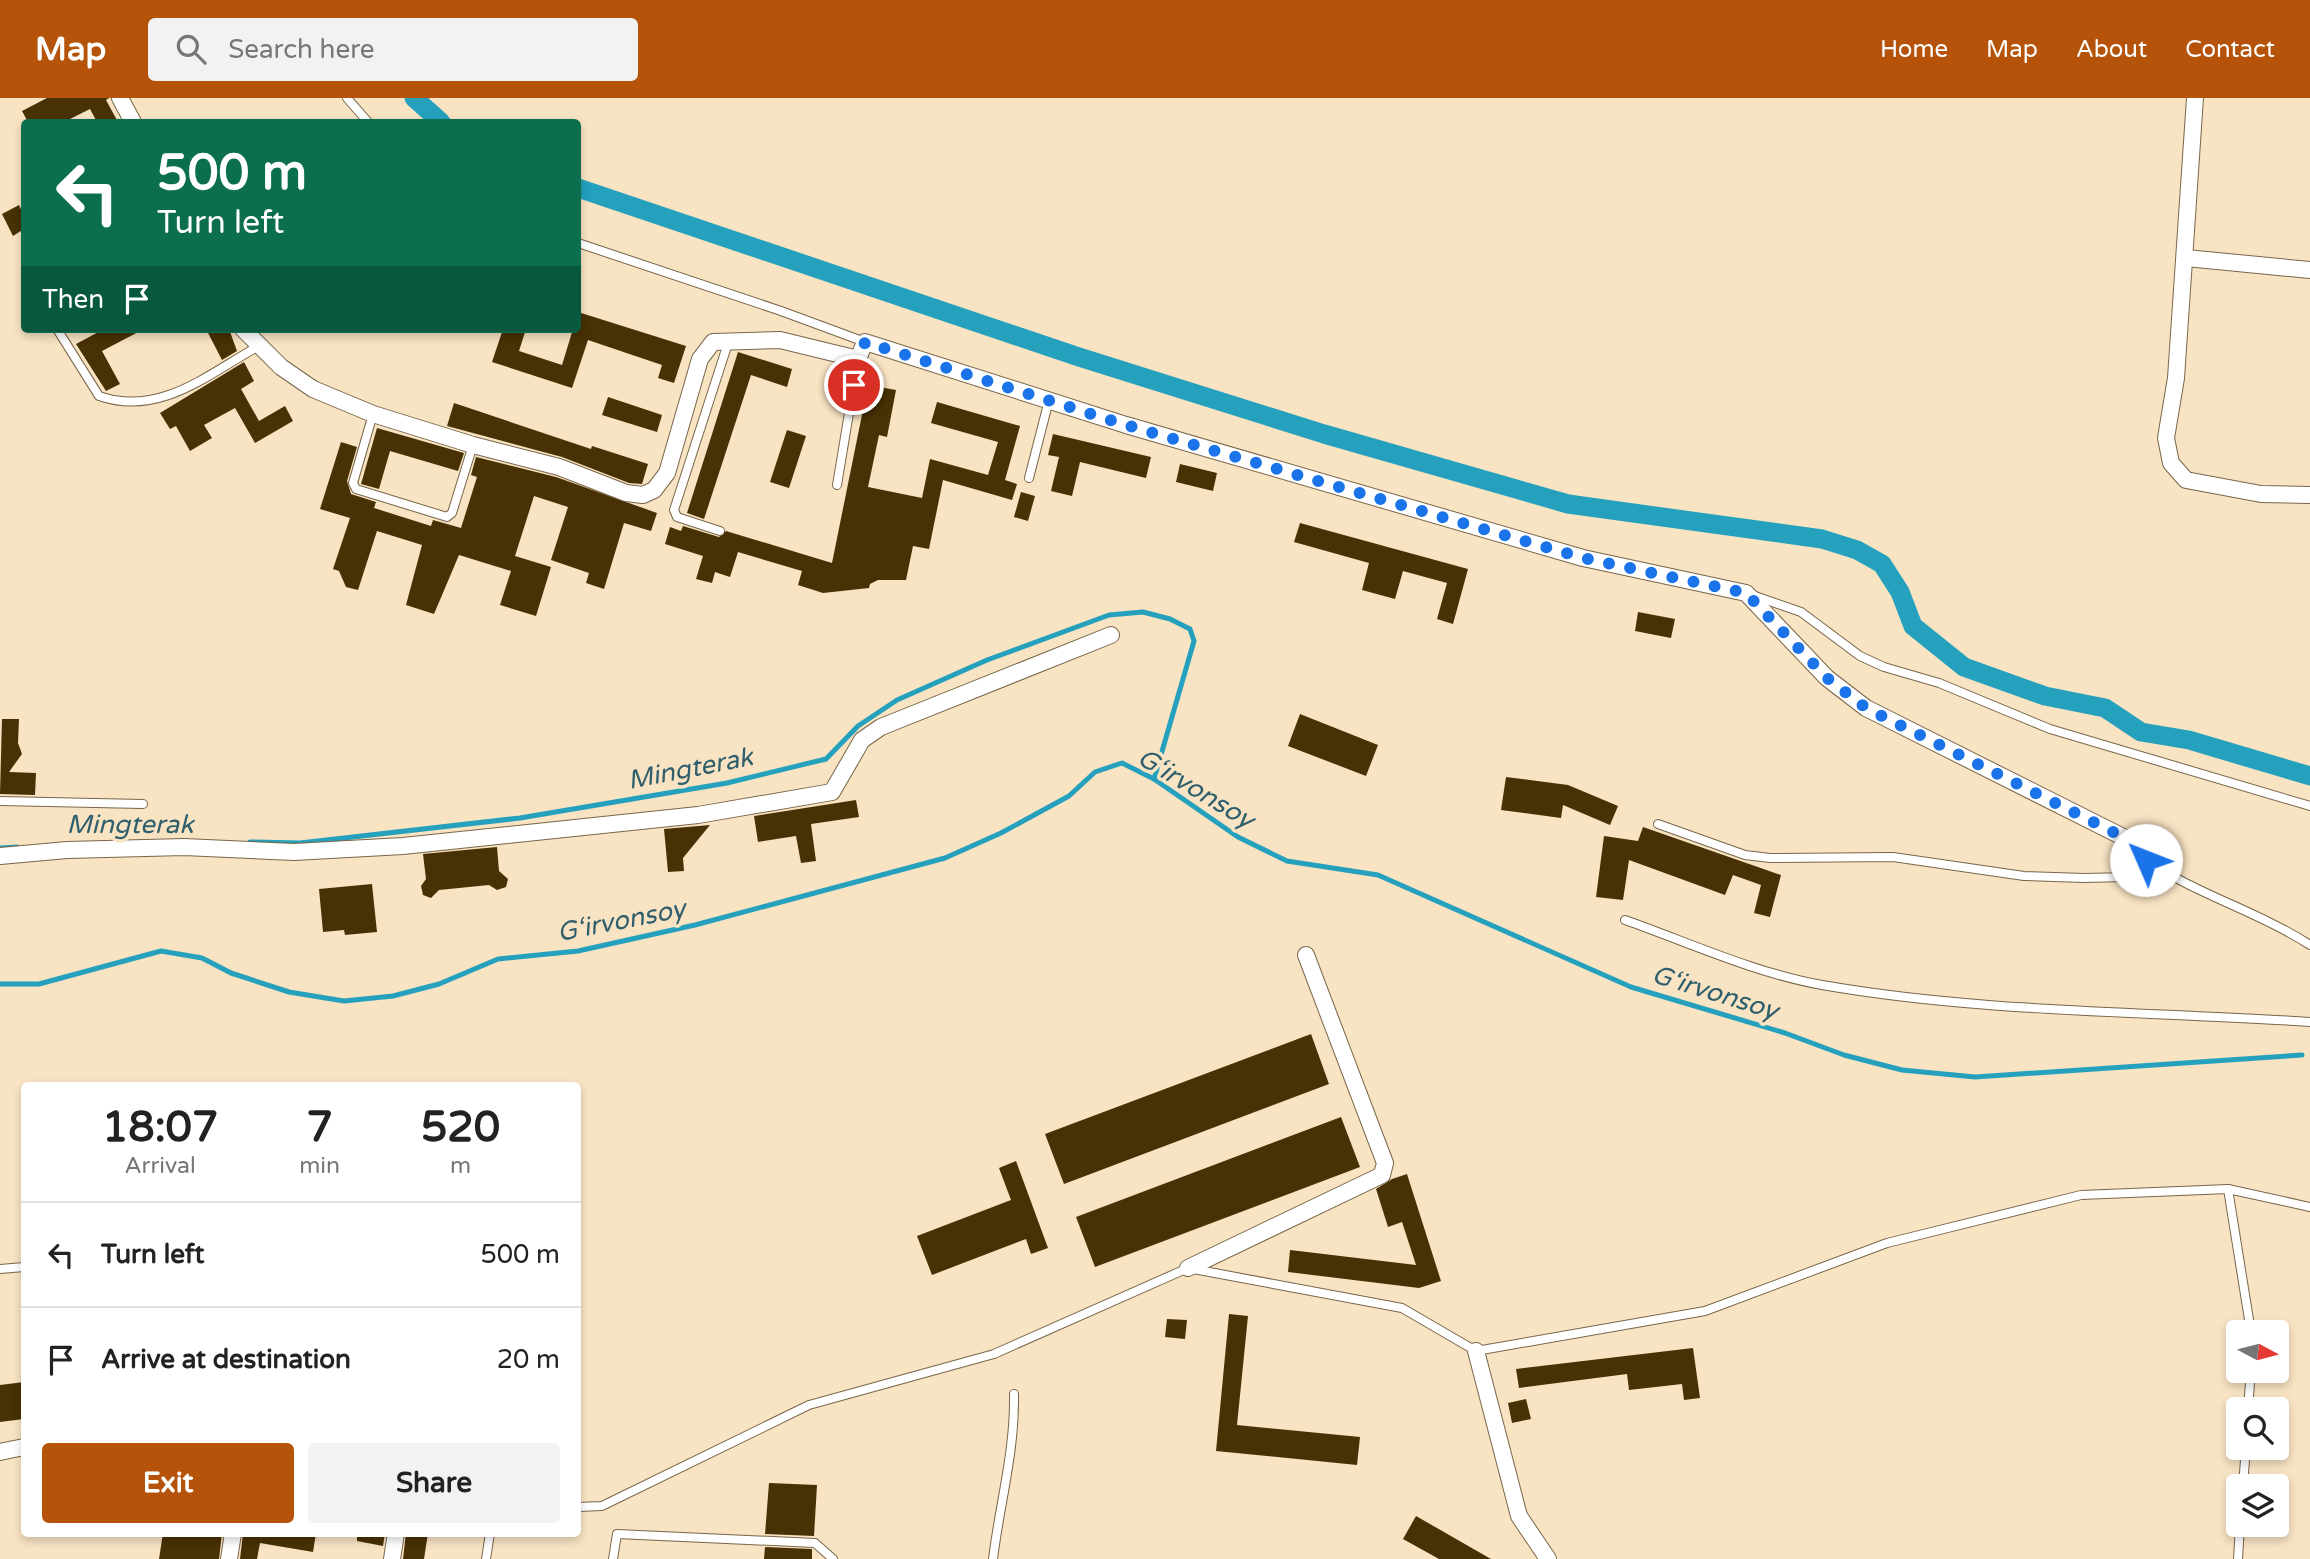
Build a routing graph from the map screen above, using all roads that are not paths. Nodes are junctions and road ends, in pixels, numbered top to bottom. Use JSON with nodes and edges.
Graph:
{"nodes":[{"id":1,"x":120,"y":98,"type":"edge"},
{"id":2,"x":347,"y":98,"type":"edge"},
{"id":3,"x":2195,"y":98,"type":"edge"},
{"id":4,"x":131,"y":119,"type":"edge"},
{"id":5,"x":365,"y":119,"type":"edge"},
{"id":6,"x":581,"y":244,"type":"edge"},
{"id":7,"x":2186,"y":258,"type":"junction"},
{"id":8,"x":2310,"y":270,"type":"edge"},
{"id":9,"x":60,"y":333,"type":"edge"},
{"id":10,"x":246,"y":333,"type":"edge"},
{"id":11,"x":729,"y":341,"type":"junction"},
{"id":12,"x":865,"y":342,"type":"junction"},
{"id":13,"x":257,"y":347,"type":"junction"},
{"id":14,"x":858,"y":359,"type":"junction"},
{"id":15,"x":1049,"y":400,"type":"junction"},
{"id":16,"x":373,"y":414,"type":"junction"},
{"id":17,"x":473,"y":445,"type":"junction"},
{"id":18,"x":1028,"y":478,"type":"dead end"},
{"id":19,"x":837,"y":485,"type":"dead end"},
{"id":20,"x":2310,"y":495,"type":"edge"},
{"id":21,"x":720,"y":531,"type":"dead end"},
{"id":22,"x":1746,"y":593,"type":"junction"},
{"id":23,"x":1111,"y":635,"type":"dead end"},
{"id":24,"x":0,"y":801,"type":"edge"},
{"id":25,"x":144,"y":804,"type":"dead end"},
{"id":26,"x":2310,"y":806,"type":"edge"},
{"id":27,"x":1658,"y":824,"type":"dead end"},
{"id":28,"x":0,"y":856,"type":"edge"},
{"id":29,"x":2146,"y":860,"type":"junction"},
{"id":30,"x":1625,"y":920,"type":"dead end"},
{"id":31,"x":2310,"y":945,"type":"edge"},
{"id":32,"x":1306,"y":955,"type":"dead end"},
{"id":33,"x":2310,"y":1022,"type":"edge"},
{"id":34,"x":2228,"y":1189,"type":"junction"},
{"id":35,"x":2310,"y":1207,"type":"edge"},
{"id":36,"x":21,"y":1267,"type":"edge"},
{"id":37,"x":1188,"y":1268,"type":"junction"},
{"id":38,"x":0,"y":1269,"type":"edge"},
{"id":39,"x":2249,"y":1320,"type":"edge"},
{"id":40,"x":1476,"y":1350,"type":"junction"},
{"id":41,"x":1014,"y":1394,"type":"dead end"},
{"id":42,"x":21,"y":1448,"type":"edge"},
{"id":43,"x":0,"y":1452,"type":"edge"},
{"id":44,"x":581,"y":1507,"type":"edge"},
{"id":45,"x":232,"y":1537,"type":"edge"},
{"id":46,"x":395,"y":1537,"type":"edge"},
{"id":47,"x":489,"y":1537,"type":"edge"},
{"id":48,"x":2239,"y":1537,"type":"edge"},
{"id":49,"x":825,"y":1555,"type":"edge"},
{"id":50,"x":229,"y":1559,"type":"edge"},
{"id":51,"x":392,"y":1559,"type":"edge"},
{"id":52,"x":485,"y":1559,"type":"edge"},
{"id":53,"x":614,"y":1559,"type":"edge"},
{"id":54,"x":833,"y":1559,"type":"edge"},
{"id":55,"x":993,"y":1559,"type":"edge"},
{"id":56,"x":1548,"y":1559,"type":"edge"},
{"id":57,"x":2238,"y":1559,"type":"edge"}],
"edges":[{"from":1,"to":4,"type":"street"},
{"from":2,"to":5,"type":"lane"},
{"from":3,"to":7,"type":"street"},
{"from":6,"to":12,"type":"lane"},
{"from":7,"to":8,"type":"street"},
{"from":7,"to":20,"type":"street"},
{"from":9,"to":13,"type":"lane"},
{"from":10,"to":13,"type":"street"},
{"from":11,"to":14,"type":"street"},
{"from":11,"to":17,"type":"street"},
{"from":11,"to":21,"type":"lane"},
{"from":12,"to":14,"type":"street"},
{"from":12,"to":15,"type":"street"},
{"from":13,"to":16,"type":"street"},
{"from":14,"to":19,"type":"lane"},
{"from":15,"to":18,"type":"lane"},
{"from":15,"to":22,"type":"street"},
{"from":16,"to":17,"type":"street"},
{"from":16,"to":17,"type":"lane"},
{"from":22,"to":26,"type":"lane"},
{"from":22,"to":29,"type":"street"},
{"from":23,"to":28,"type":"street"},
{"from":24,"to":25,"type":"lane"},
{"from":27,"to":29,"type":"lane"},
{"from":29,"to":31,"type":"lane"},
{"from":30,"to":33,"type":"lane"},
{"from":32,"to":37,"type":"street"},
{"from":34,"to":35,"type":"lane"},
{"from":34,"to":39,"type":"lane"},
{"from":34,"to":40,"type":"lane"},
{"from":36,"to":38,"type":"lane"},
{"from":37,"to":40,"type":"lane"},
{"from":37,"to":44,"type":"lane"},
{"from":40,"to":56,"type":"street"},
{"from":41,"to":55,"type":"lane"},
{"from":42,"to":43,"type":"street"},
{"from":45,"to":50,"type":"street"},
{"from":46,"to":51,"type":"street"},
{"from":47,"to":52,"type":"lane"},
{"from":48,"to":57,"type":"lane"},
{"from":49,"to":53,"type":"lane"},
{"from":49,"to":54,"type":"lane"}]}
